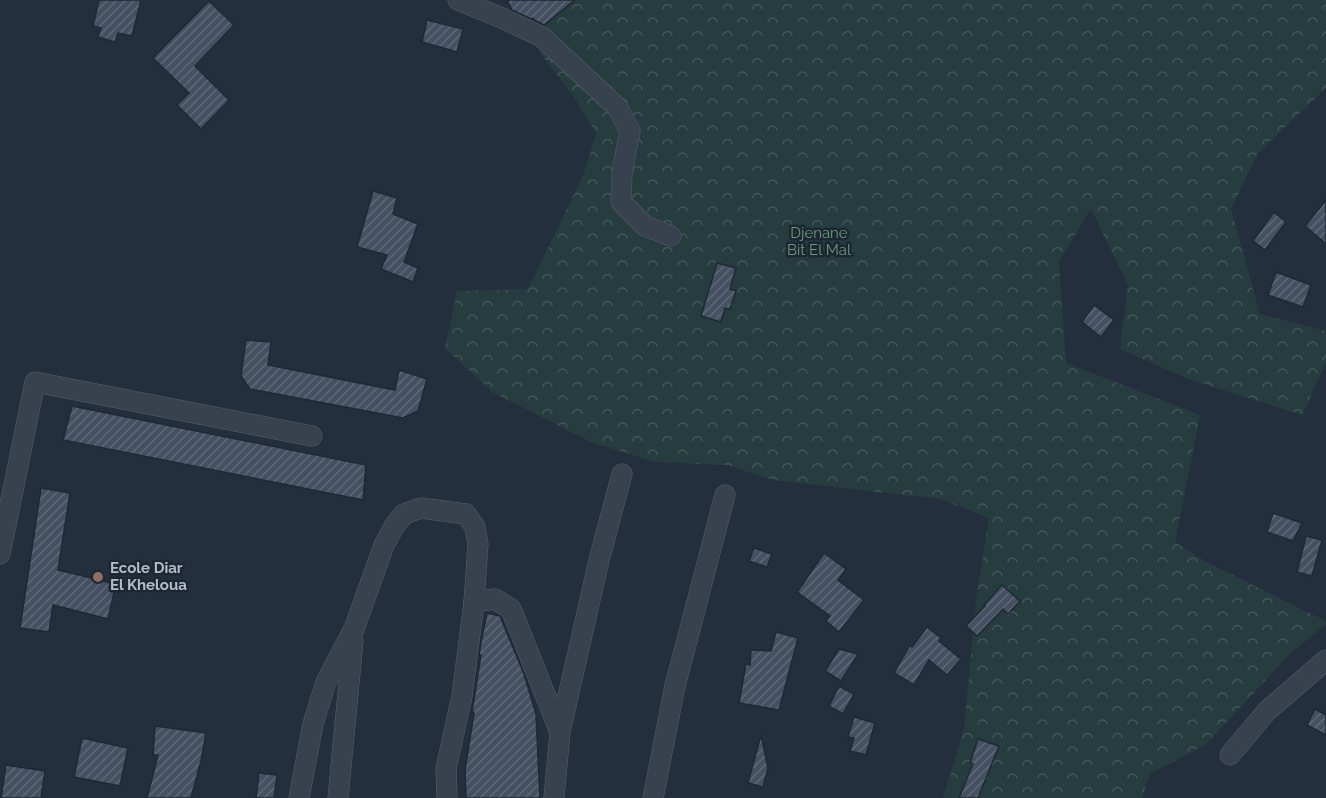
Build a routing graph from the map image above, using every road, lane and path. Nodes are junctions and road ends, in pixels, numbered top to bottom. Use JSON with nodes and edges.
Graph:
{"nodes":[{"id":1,"x":458,"y":0,"type":"edge"},
{"id":2,"x":671,"y":236,"type":"dead end"},
{"id":3,"x":312,"y":436,"type":"dead end"},
{"id":4,"x":622,"y":474,"type":"dead end"},
{"id":5,"x":725,"y":495,"type":"dead end"},
{"id":6,"x":0,"y":554,"type":"edge"},
{"id":7,"x":474,"y":602,"type":"junction"},
{"id":8,"x":354,"y":629,"type":"junction"},
{"id":9,"x":1326,"y":660,"type":"edge"},
{"id":10,"x":560,"y":732,"type":"junction"},
{"id":11,"x":1230,"y":755,"type":"dead end"},
{"id":12,"x":299,"y":798,"type":"edge"},
{"id":13,"x":338,"y":798,"type":"edge"},
{"id":14,"x":447,"y":798,"type":"edge"},
{"id":15,"x":554,"y":798,"type":"edge"},
{"id":16,"x":653,"y":798,"type":"edge"}],
"edges":[{"from":1,"to":2,"type":"street"},
{"from":3,"to":6,"type":"street"},
{"from":4,"to":10,"type":"street"},
{"from":5,"to":16,"type":"street"},
{"from":7,"to":8,"type":"street"},
{"from":7,"to":10,"type":"street"},
{"from":7,"to":14,"type":"street"},
{"from":8,"to":12,"type":"street"},
{"from":8,"to":13,"type":"street"},
{"from":9,"to":11,"type":"street"},
{"from":10,"to":15,"type":"street"}]}
